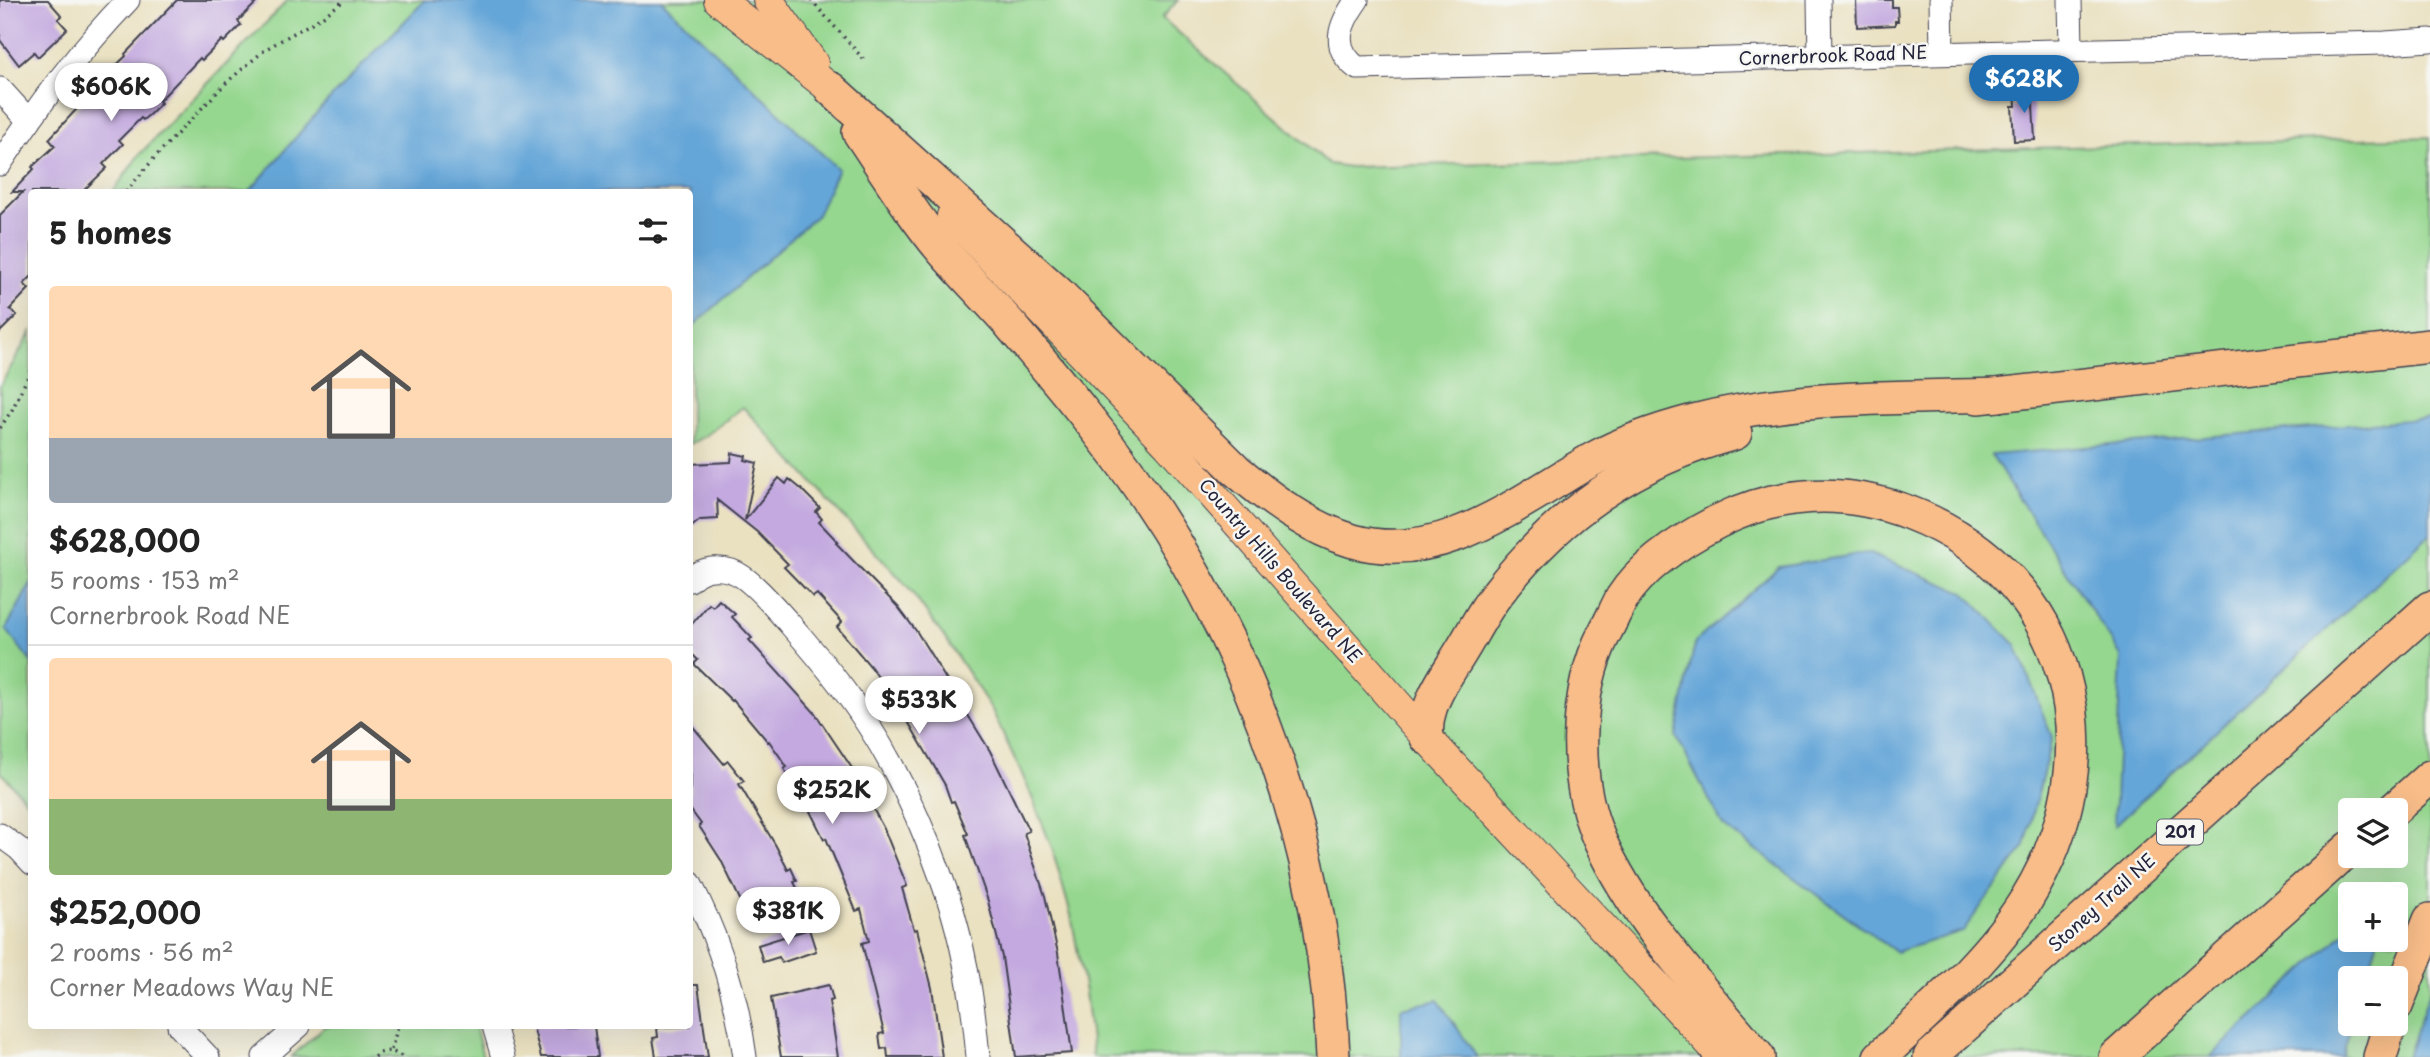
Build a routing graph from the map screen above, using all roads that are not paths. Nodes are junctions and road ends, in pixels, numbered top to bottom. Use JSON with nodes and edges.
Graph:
{"nodes":[{"id":1,"x":128,"y":0,"type":"edge"},
{"id":2,"x":719,"y":0,"type":"edge"},
{"id":3,"x":768,"y":0,"type":"edge"},
{"id":4,"x":1356,"y":0,"type":"edge"},
{"id":5,"x":1819,"y":0,"type":"edge"},
{"id":6,"x":1941,"y":0,"type":"edge"},
{"id":7,"x":2070,"y":0,"type":"edge"},
{"id":8,"x":2430,"y":40,"type":"edge"},
{"id":9,"x":2071,"y":49,"type":"junction"},
{"id":10,"x":1942,"y":53,"type":"junction"},
{"id":11,"x":1821,"y":57,"type":"junction"},
{"id":12,"x":0,"y":89,"type":"edge"},
{"id":13,"x":831,"y":89,"type":"junction"},
{"id":14,"x":29,"y":121,"type":"junction"},
{"id":15,"x":0,"y":164,"type":"edge"},
{"id":16,"x":2430,"y":345,"type":"edge"},
{"id":17,"x":1999,"y":395,"type":"junction"},
{"id":18,"x":693,"y":578,"type":"edge"},
{"id":19,"x":2430,"y":608,"type":"edge"},
{"id":20,"x":1427,"y":738,"type":"junction"},
{"id":21,"x":2430,"y":777,"type":"edge"},
{"id":22,"x":2406,"y":798,"type":"edge"},
{"id":23,"x":0,"y":816,"type":"edge"},
{"id":24,"x":0,"y":835,"type":"edge"},
{"id":25,"x":25,"y":856,"type":"edge"},
{"id":26,"x":2338,"y":859,"type":"edge"},
{"id":27,"x":693,"y":889,"type":"edge"},
{"id":28,"x":2430,"y":920,"type":"edge"},
{"id":29,"x":2408,"y":976,"type":"edge"},
{"id":30,"x":2202,"y":979,"type":"junction"},
{"id":31,"x":182,"y":1029,"type":"edge"},
{"id":32,"x":296,"y":1029,"type":"edge"},
{"id":33,"x":495,"y":1029,"type":"edge"},
{"id":34,"x":2386,"y":1036,"type":"edge"},
{"id":35,"x":1720,"y":1055,"type":"edge"},
{"id":36,"x":208,"y":1057,"type":"edge"},
{"id":37,"x":264,"y":1057,"type":"edge"},
{"id":38,"x":503,"y":1057,"type":"edge"},
{"id":39,"x":745,"y":1057,"type":"edge"},
{"id":40,"x":978,"y":1057,"type":"edge"},
{"id":41,"x":1333,"y":1057,"type":"edge"},
{"id":42,"x":1758,"y":1057,"type":"edge"},
{"id":43,"x":1880,"y":1057,"type":"edge"},
{"id":44,"x":1930,"y":1057,"type":"edge"},
{"id":45,"x":2116,"y":1057,"type":"edge"},
{"id":46,"x":2135,"y":1057,"type":"edge"},
{"id":47,"x":2380,"y":1057,"type":"edge"}],
"edges":[{"from":1,"to":14,"type":"street"},
{"from":2,"to":13,"type":"main road","name":"Country Hills Boulevard NE"},
{"from":3,"to":13,"type":"main road","name":"Country Hills Boulevard NE"},
{"from":4,"to":11,"type":"street","name":"Cornerbrook Road NE"},
{"from":5,"to":11,"type":"street"},
{"from":6,"to":10,"type":"street"},
{"from":7,"to":9,"type":"street"},
{"from":8,"to":9,"type":"street","name":"Cornerbrook Road NE"},
{"from":9,"to":10,"type":"street","name":"Cornerbrook Road NE"},
{"from":10,"to":11,"type":"street","name":"Cornerbrook Road NE"},
{"from":12,"to":14,"type":"street"},
{"from":13,"to":17,"type":"highway"},
{"from":13,"to":20,"type":"main road","name":"Country Hills Boulevard NE"},
{"from":13,"to":41,"type":"highway"},
{"from":14,"to":15,"type":"street"},
{"from":16,"to":17,"type":"highway"},
{"from":17,"to":20,"type":"highway"},
{"from":18,"to":40,"type":"street"},
{"from":19,"to":44,"type":"highway","name":"Stoney Trail NE","number":"201"},
{"from":20,"to":35,"type":"main road","name":"Country Hills Boulevard NE"},
{"from":21,"to":22,"type":"highway"},
{"from":23,"to":25,"type":"street"},
{"from":24,"to":25,"type":"street"},
{"from":26,"to":30,"type":"highway"},
{"from":27,"to":39,"type":"street"},
{"from":28,"to":29,"type":"highway"},
{"from":30,"to":45,"type":"highway"},
{"from":30,"to":46,"type":"highway"},
{"from":31,"to":36,"type":"street"},
{"from":32,"to":37,"type":"street"},
{"from":33,"to":38,"type":"street"},
{"from":34,"to":47,"type":"highway"},
{"from":42,"to":43,"type":"highway"}]}
